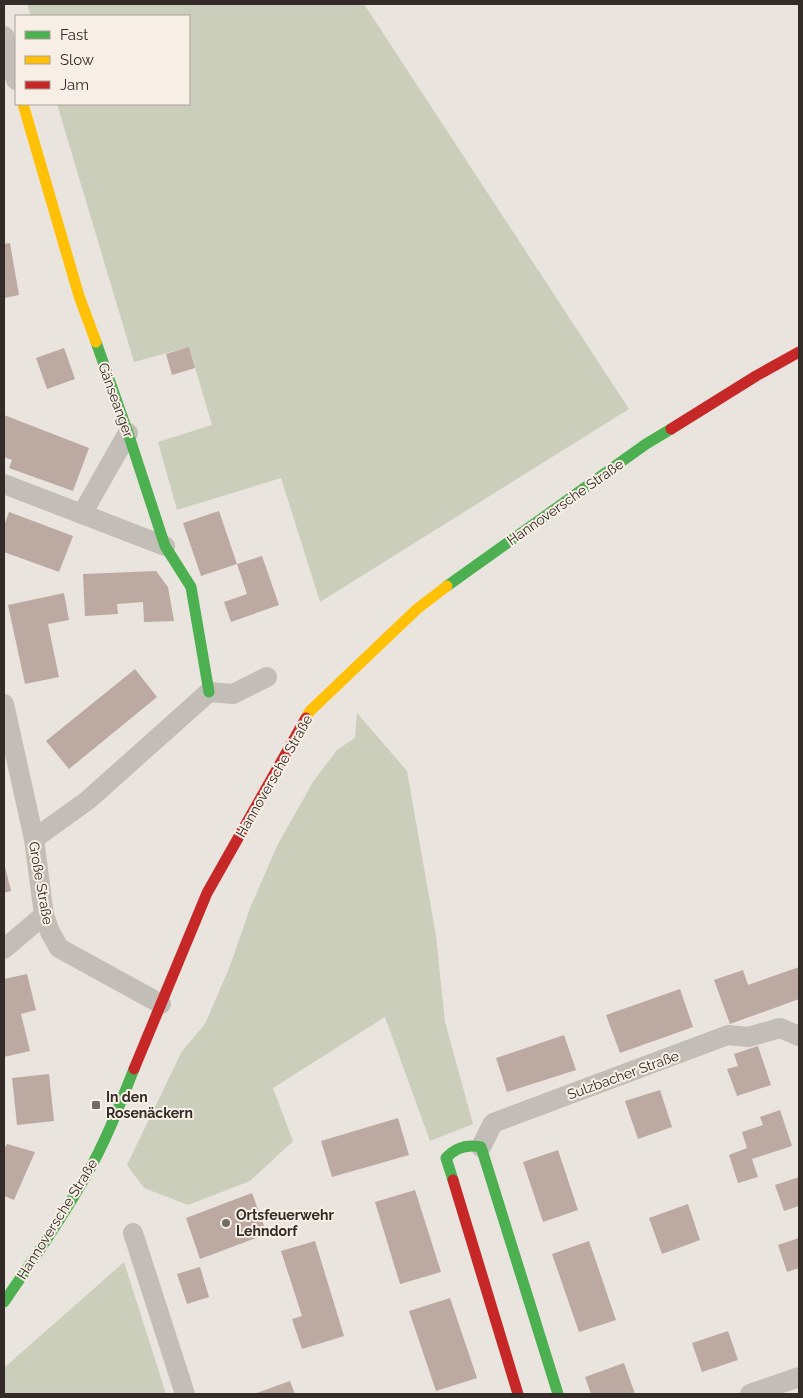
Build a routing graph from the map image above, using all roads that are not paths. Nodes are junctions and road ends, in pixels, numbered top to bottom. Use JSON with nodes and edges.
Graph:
{"nodes":[{"id":1,"x":4,"y":36,"type":"edge"},
{"id":2,"x":15,"y":76,"type":"edge"},
{"id":3,"x":23,"y":105,"type":"edge"},
{"id":4,"x":799,"y":352,"type":"edge"},
{"id":5,"x":128,"y":433,"type":"junction"},
{"id":6,"x":4,"y":484,"type":"edge"},
{"id":7,"x":82,"y":514,"type":"junction"},
{"id":8,"x":164,"y":546,"type":"junction"},
{"id":9,"x":267,"y":677,"type":"dead end"},
{"id":10,"x":209,"y":692,"type":"junction"},
{"id":11,"x":4,"y":704,"type":"edge"},
{"id":12,"x":34,"y":839,"type":"junction"},
{"id":13,"x":44,"y":915,"type":"junction"},
{"id":14,"x":4,"y":949,"type":"edge"},
{"id":15,"x":161,"y":1004,"type":"junction"},
{"id":16,"x":799,"y":1036,"type":"edge"},
{"id":17,"x":481,"y":1147,"type":"junction"},
{"id":18,"x":133,"y":1233,"type":"dead end"},
{"id":19,"x":4,"y":1302,"type":"edge"},
{"id":20,"x":799,"y":1377,"type":"edge"},
{"id":21,"x":185,"y":1394,"type":"edge"},
{"id":22,"x":518,"y":1394,"type":"edge"},
{"id":23,"x":558,"y":1394,"type":"edge"},
{"id":24,"x":750,"y":1394,"type":"edge"}],
"edges":[{"from":1,"to":2,"type":"street"},
{"from":3,"to":5,"type":"main road","name":"Gänseanger"},
{"from":4,"to":15,"type":"main road","name":"Hannoversche Straße"},
{"from":5,"to":7,"type":"street"},
{"from":5,"to":8,"type":"main road","name":"Gänseanger"},
{"from":6,"to":7,"type":"street"},
{"from":7,"to":8,"type":"street"},
{"from":8,"to":10,"type":"main road","name":"Gänseanger"},
{"from":9,"to":10,"type":"street"},
{"from":10,"to":12,"type":"street"},
{"from":11,"to":12,"type":"street","name":"Große Straße"},
{"from":12,"to":13,"type":"street","name":"Große Straße"},
{"from":13,"to":14,"type":"street"},
{"from":13,"to":15,"type":"street","name":"Große Straße"},
{"from":15,"to":19,"type":"main road","name":"Hannoversche Straße"},
{"from":16,"to":17,"type":"street","name":"Sulzbacher Straße"},
{"from":17,"to":22,"type":"main road"},
{"from":17,"to":23,"type":"main road"},
{"from":18,"to":21,"type":"street"},
{"from":20,"to":24,"type":"street"}]}
